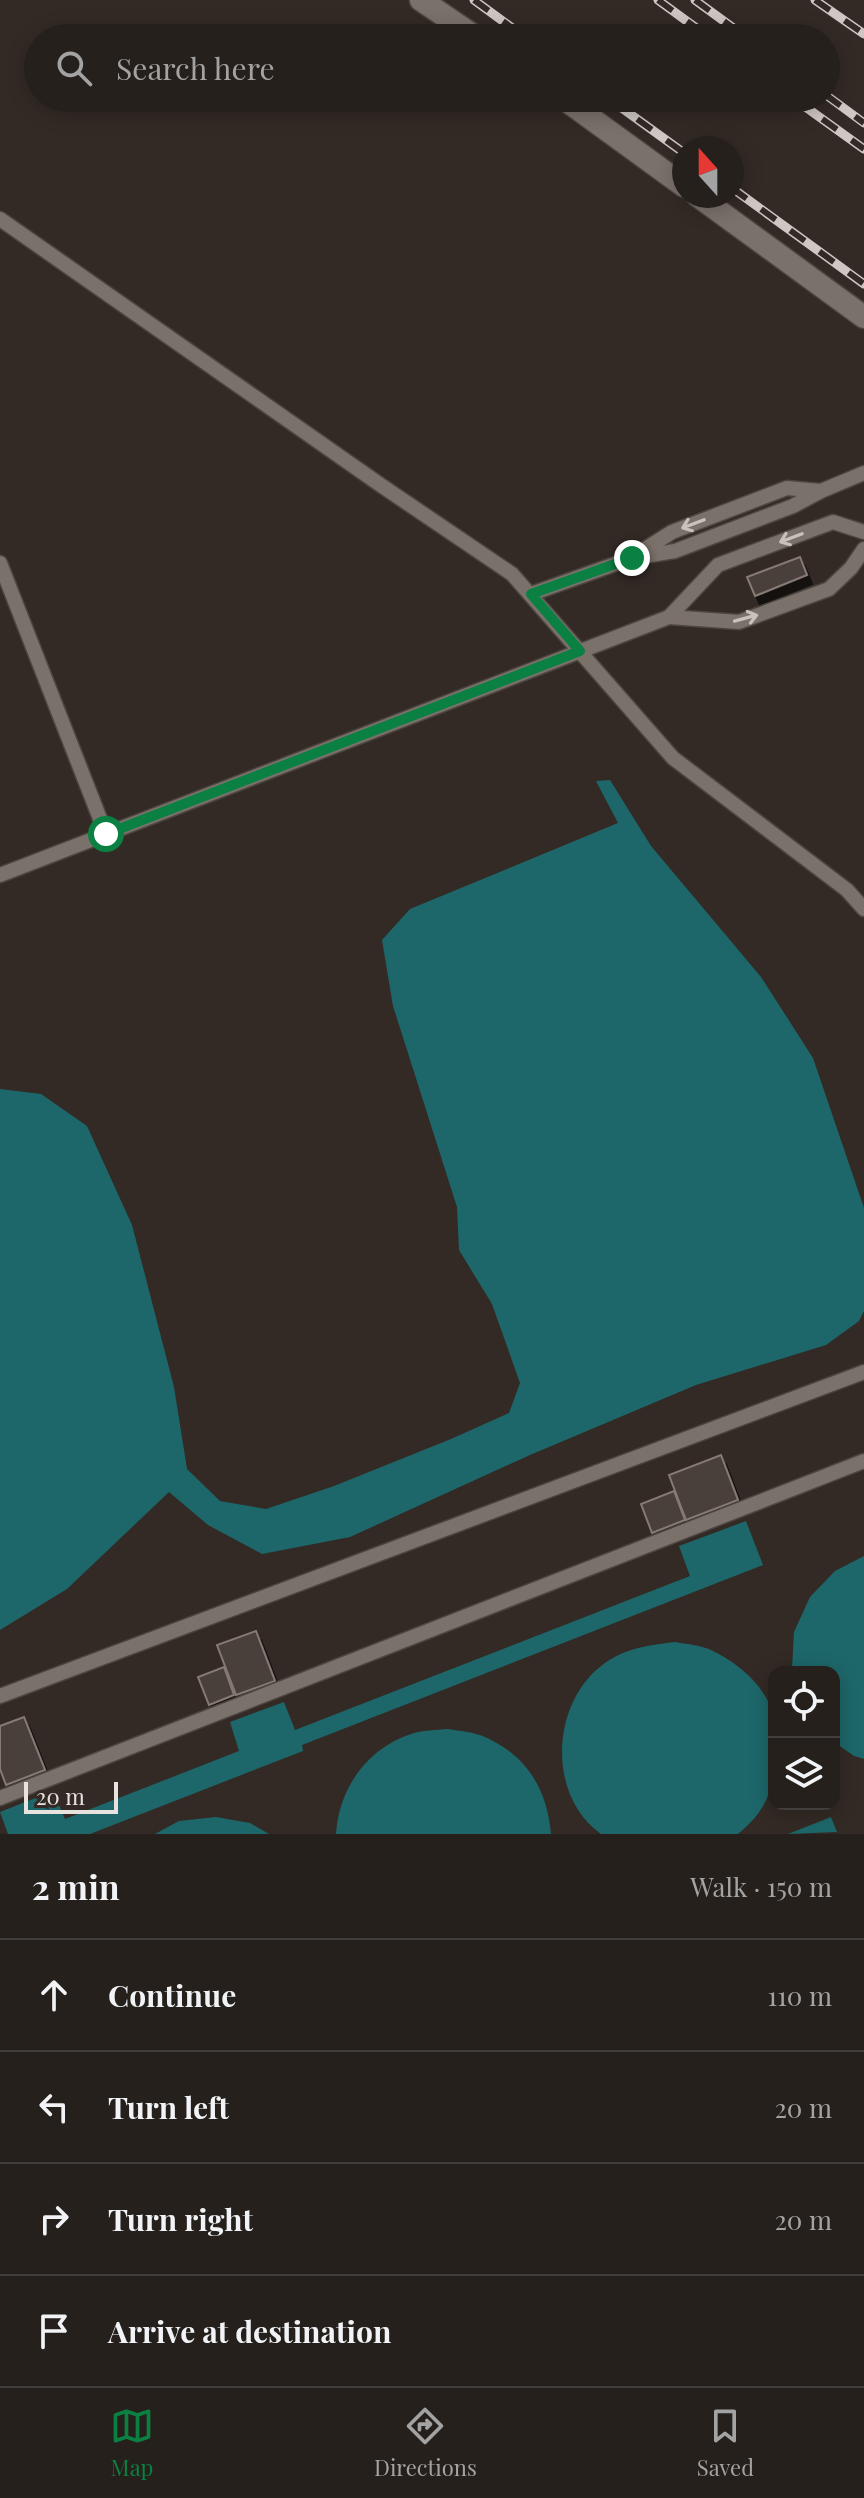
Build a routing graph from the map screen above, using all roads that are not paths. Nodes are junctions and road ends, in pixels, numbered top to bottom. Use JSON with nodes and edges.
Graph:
{"nodes":[{"id":1,"x":421,"y":0,"type":"edge"},
{"id":2,"x":456,"y":24,"type":"edge"},
{"id":3,"x":582,"y":112,"type":"edge"},
{"id":4,"x":672,"y":177,"type":"edge"},
{"id":5,"x":714,"y":208,"type":"edge"},
{"id":6,"x":0,"y":219,"type":"edge"},
{"id":7,"x":864,"y":317,"type":"edge"},
{"id":8,"x":864,"y":473,"type":"edge"},
{"id":9,"x":864,"y":532,"type":"edge"},
{"id":10,"x":864,"y":549,"type":"edge"},
{"id":11,"x":0,"y":563,"type":"edge"},
{"id":12,"x":531,"y":594,"type":"junction"},
{"id":13,"x":669,"y":617,"type":"junction"},
{"id":14,"x":580,"y":651,"type":"junction"},
{"id":15,"x":106,"y":834,"type":"junction"},
{"id":16,"x":0,"y":875,"type":"edge"},
{"id":17,"x":864,"y":909,"type":"edge"},
{"id":18,"x":864,"y":1372,"type":"edge"},
{"id":19,"x":864,"y":1461,"type":"edge"},
{"id":20,"x":0,"y":1696,"type":"edge"},
{"id":21,"x":0,"y":1798,"type":"edge"}],
"edges":[{"from":1,"to":2,"type":"street"},
{"from":3,"to":4,"type":"street"},
{"from":5,"to":7,"type":"street"},
{"from":6,"to":12,"type":"lane"},
{"from":8,"to":12,"type":"lane"},
{"from":9,"to":13,"type":"lane","one_way":true},
{"from":13,"to":10,"type":"lane","one_way":true},
{"from":11,"to":15,"type":"lane"},
{"from":12,"to":14,"type":"lane"},
{"from":13,"to":14,"type":"lane"},
{"from":14,"to":15,"type":"lane"},
{"from":14,"to":17,"type":"lane"},
{"from":15,"to":16,"type":"lane"},
{"from":18,"to":20,"type":"lane"},
{"from":19,"to":21,"type":"lane"}]}
